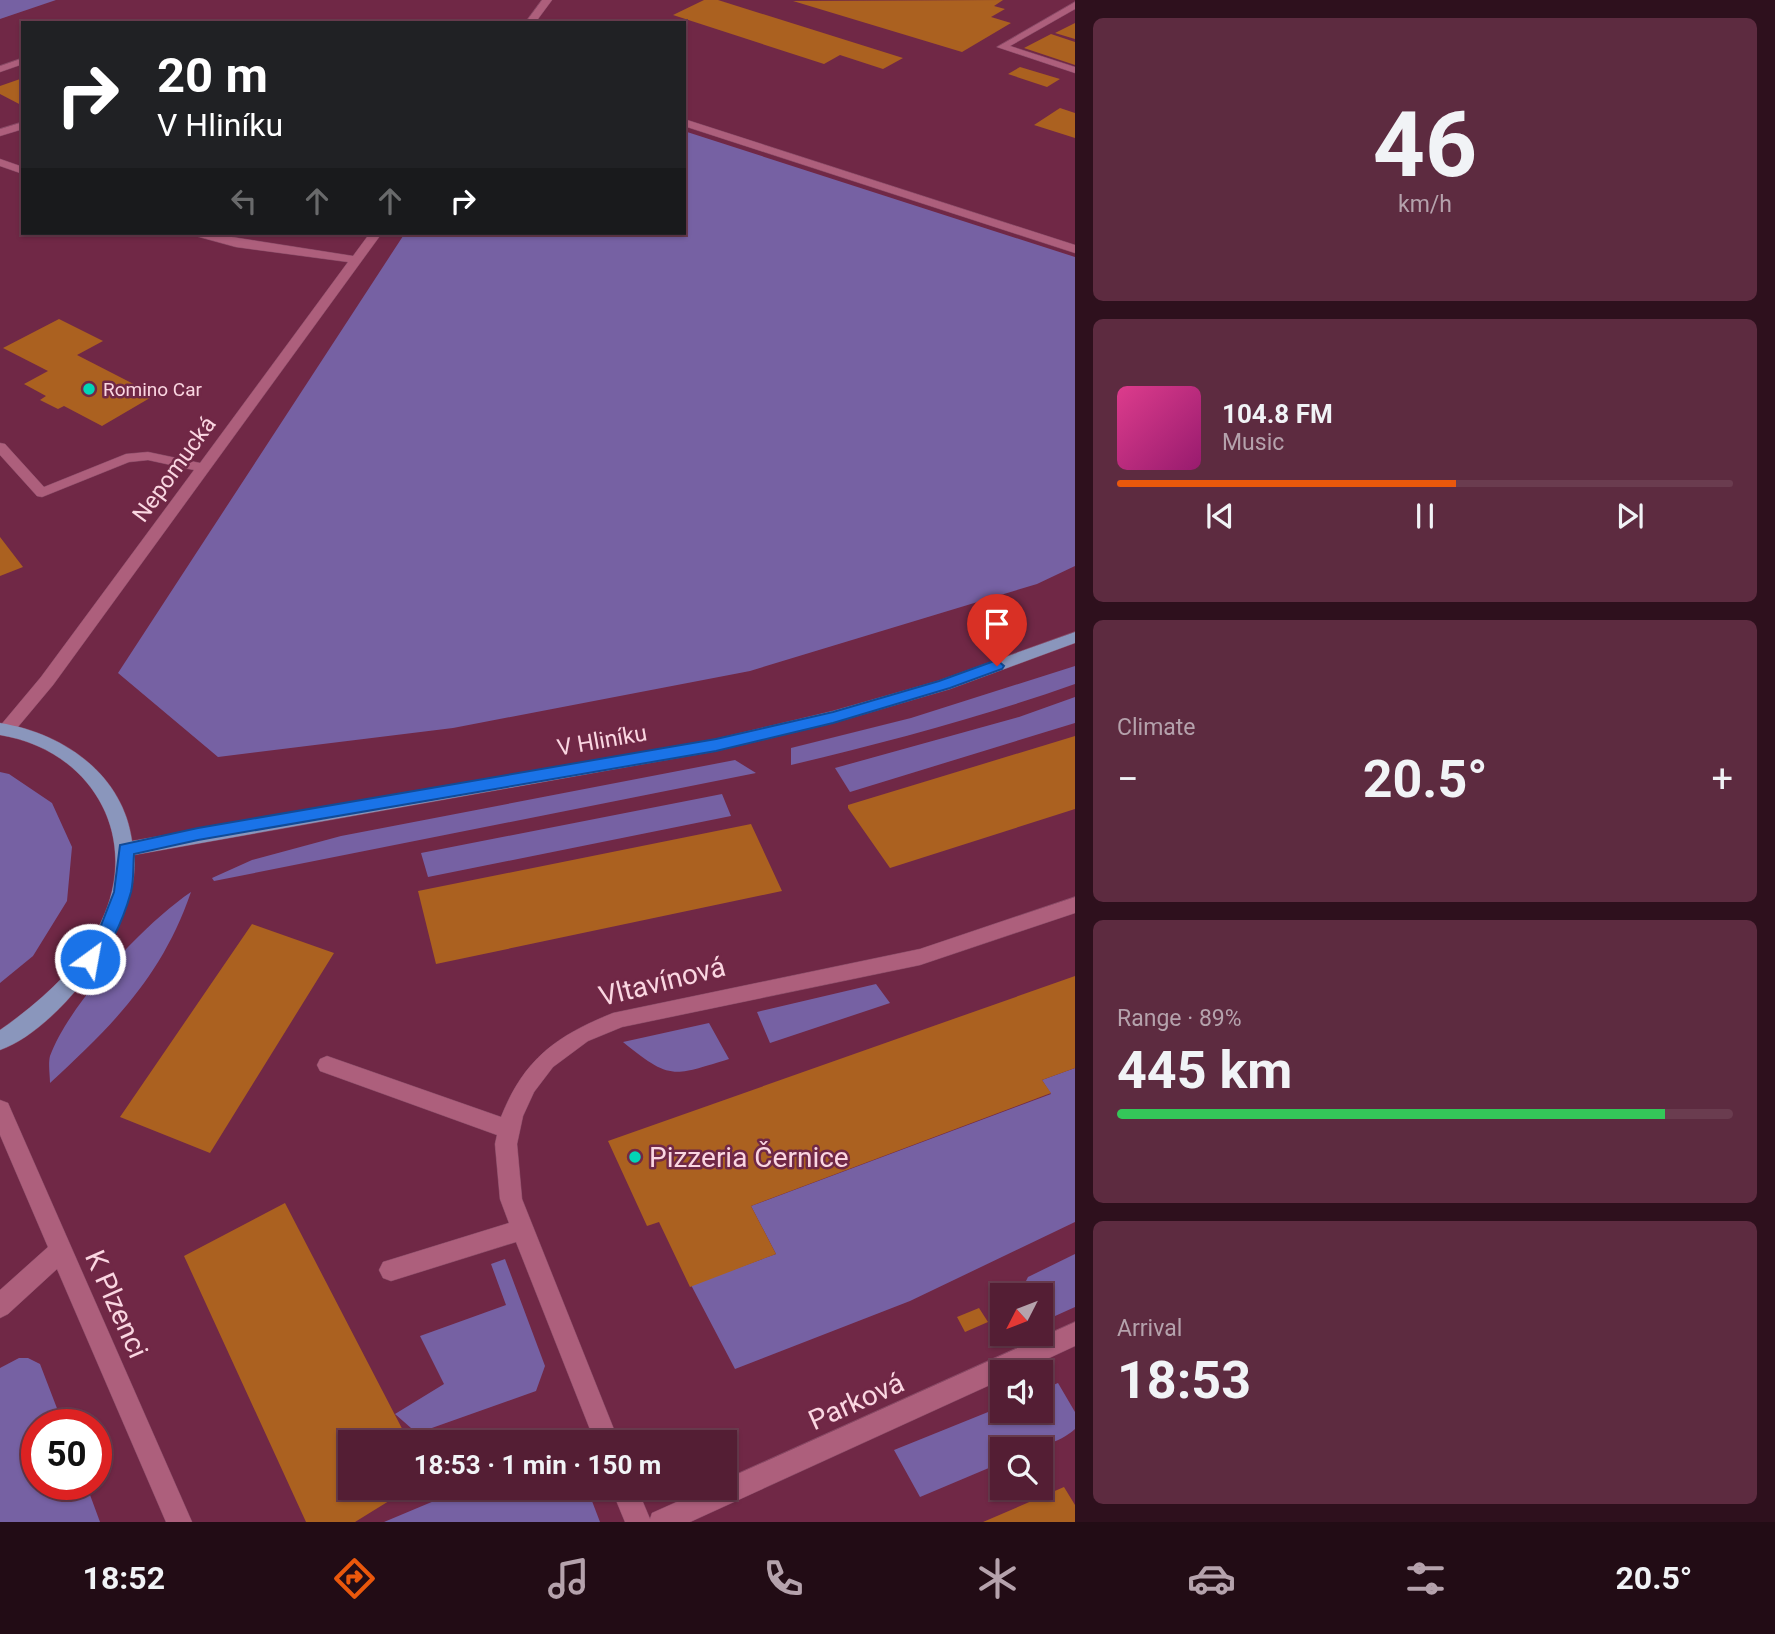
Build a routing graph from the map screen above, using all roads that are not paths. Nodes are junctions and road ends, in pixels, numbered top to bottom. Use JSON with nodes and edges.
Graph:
{"nodes":[{"id":1,"x":547,"y":0,"type":"edge"},
{"id":2,"x":1074,"y":2,"type":"edge"},
{"id":3,"x":531,"y":21,"type":"edge"},
{"id":4,"x":21,"y":62,"type":"edge"},
{"id":5,"x":0,"y":69,"type":"edge"},
{"id":6,"x":1075,"y":70,"type":"edge"},
{"id":7,"x":686,"y":123,"type":"edge"},
{"id":8,"x":21,"y":126,"type":"edge"},
{"id":9,"x":0,"y":133,"type":"edge"},
{"id":10,"x":0,"y":162,"type":"edge"},
{"id":11,"x":21,"y":170,"type":"edge"},
{"id":12,"x":207,"y":235,"type":"edge"},
{"id":13,"x":375,"y":235,"type":"edge"},
{"id":14,"x":1075,"y":249,"type":"edge"},
{"id":15,"x":356,"y":260,"type":"junction"},
{"id":16,"x":0,"y":447,"type":"edge"},
{"id":17,"x":204,"y":468,"type":"junction"},
{"id":18,"x":1075,"y":637,"type":"edge"},
{"id":19,"x":3,"y":729,"type":"edge"},
{"id":20,"x":126,"y":849,"type":"junction"},
{"id":21,"x":1075,"y":905,"type":"edge"},
{"id":22,"x":0,"y":1041,"type":"edge"},
{"id":23,"x":327,"y":1065,"type":"dead end"},
{"id":24,"x":0,"y":1110,"type":"edge"},
{"id":25,"x":509,"y":1130,"type":"junction"},
{"id":26,"x":523,"y":1229,"type":"junction"},
{"id":27,"x":61,"y":1250,"type":"junction"},
{"id":28,"x":391,"y":1270,"type":"dead end"},
{"id":29,"x":0,"y":1306,"type":"edge"},
{"id":30,"x":1075,"y":1334,"type":"edge"},
{"id":31,"x":602,"y":1430,"type":"edge"},
{"id":32,"x":629,"y":1500,"type":"edge"},
{"id":33,"x":179,"y":1522,"type":"edge"},
{"id":34,"x":638,"y":1522,"type":"edge"},
{"id":35,"x":661,"y":1522,"type":"edge"}],
"edges":[{"from":1,"to":3,"type":"street"},
{"from":2,"to":6,"type":"street"},
{"from":4,"to":5,"type":"street"},
{"from":7,"to":14,"type":"street"},
{"from":8,"to":9,"type":"street"},
{"from":10,"to":11,"type":"street"},
{"from":12,"to":15,"type":"street"},
{"from":13,"to":15,"type":"street","name":"Nepomucká"},
{"from":15,"to":17,"type":"street","name":"Nepomucká"},
{"from":16,"to":17,"type":"street"},
{"from":17,"to":19,"type":"street","name":"Nepomucká"},
{"from":18,"to":20,"type":"main road","name":"V Hliníku"},
{"from":19,"to":20,"type":"main road"},
{"from":20,"to":22,"type":"main road"},
{"from":21,"to":25,"type":"street","name":"Vltavínová"},
{"from":23,"to":25,"type":"street"},
{"from":24,"to":27,"type":"street","name":"K Plzenci"},
{"from":25,"to":26,"type":"street","name":"Vltavínová"},
{"from":26,"to":28,"type":"street"},
{"from":26,"to":31,"type":"street","name":"Vltavínová"},
{"from":27,"to":29,"type":"street"},
{"from":27,"to":33,"type":"street","name":"K Plzenci"},
{"from":30,"to":35,"type":"street","name":"Parková"},
{"from":32,"to":34,"type":"street"}]}
